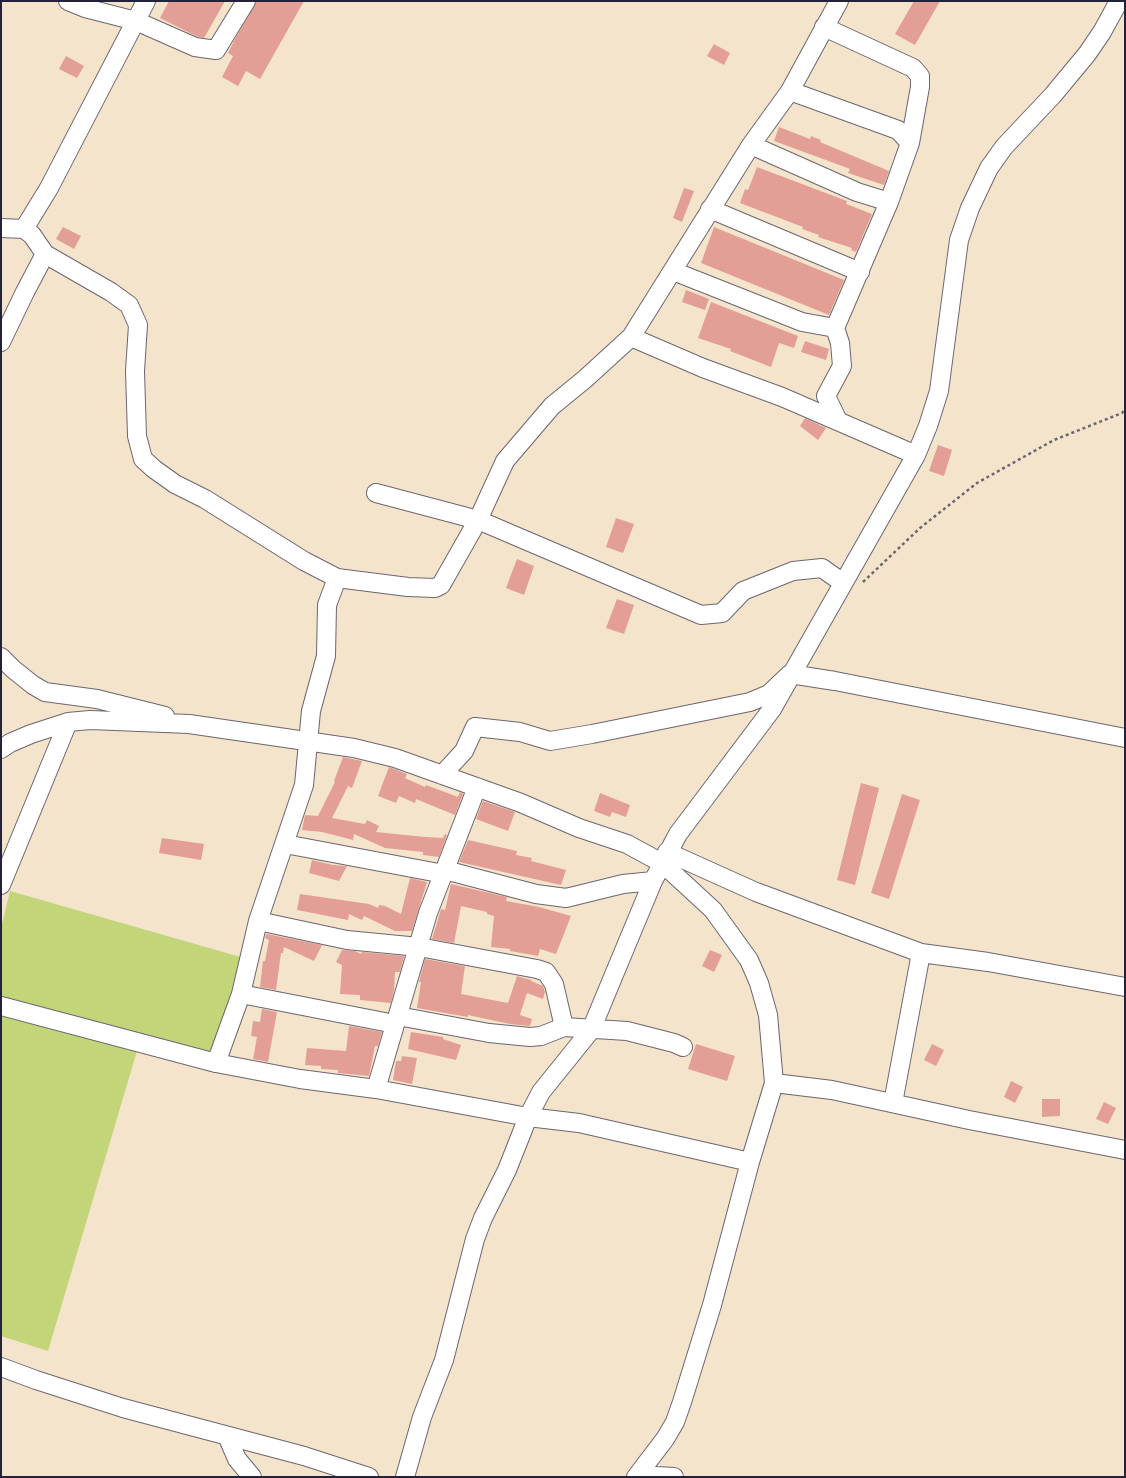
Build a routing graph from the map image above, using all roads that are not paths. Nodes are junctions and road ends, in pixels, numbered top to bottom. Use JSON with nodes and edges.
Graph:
{"nodes":[{"id":1,"x":68,"y":1,"type":"edge"},
{"id":2,"x":146,"y":1,"type":"edge"},
{"id":3,"x":246,"y":1,"type":"edge"},
{"id":4,"x":839,"y":1,"type":"edge"},
{"id":5,"x":1116,"y":5,"type":"edge"},
{"id":6,"x":136,"y":21,"type":"junction"},
{"id":7,"x":824,"y":27,"type":"junction"},
{"id":8,"x":790,"y":91,"type":"junction"},
{"id":9,"x":910,"y":143,"type":"junction"},
{"id":10,"x":751,"y":145,"type":"junction"},
{"id":11,"x":888,"y":202,"type":"junction"},
{"id":12,"x":710,"y":209,"type":"junction"},
{"id":13,"x":1,"y":228,"type":"edge"},
{"id":14,"x":24,"y":229,"type":"junction"},
{"id":15,"x":45,"y":254,"type":"junction"},
{"id":16,"x":673,"y":271,"type":"junction"},
{"id":17,"x":860,"y":272,"type":"junction"},
{"id":18,"x":835,"y":328,"type":"junction"},
{"id":19,"x":631,"y":337,"type":"junction"},
{"id":20,"x":1,"y":342,"type":"edge"},
{"id":21,"x":838,"y":422,"type":"junction"},
{"id":22,"x":916,"y":455,"type":"junction"},
{"id":23,"x":376,"y":493,"type":"dead end"},
{"id":24,"x":478,"y":520,"type":"junction"},
{"id":25,"x":336,"y":578,"type":"junction"},
{"id":26,"x":852,"y":583,"type":"junction"},
{"id":27,"x":1,"y":657,"type":"edge"},
{"id":28,"x":790,"y":674,"type":"junction"},
{"id":29,"x":68,"y":722,"type":"junction"},
{"id":30,"x":189,"y":724,"type":"junction"},
{"id":31,"x":1125,"y":738,"type":"edge"},
{"id":32,"x":309,"y":742,"type":"junction"},
{"id":33,"x":1,"y":749,"type":"edge"},
{"id":34,"x":442,"y":775,"type":"junction"},
{"id":35,"x":477,"y":787,"type":"junction"},
{"id":36,"x":285,"y":844,"type":"junction"},
{"id":37,"x":664,"y":858,"type":"junction"},
{"id":38,"x":445,"y":872,"type":"junction"},
{"id":39,"x":653,"y":881,"type":"junction"},
{"id":40,"x":1,"y":885,"type":"edge"},
{"id":41,"x":258,"y":921,"type":"junction"},
{"id":42,"x":419,"y":947,"type":"junction"},
{"id":43,"x":921,"y":953,"type":"junction"},
{"id":44,"x":1125,"y":987,"type":"edge"},
{"id":45,"x":241,"y":994,"type":"junction"},
{"id":46,"x":1,"y":1006,"type":"edge"},
{"id":47,"x":397,"y":1020,"type":"junction"},
{"id":48,"x":564,"y":1027,"type":"junction"},
{"id":49,"x":591,"y":1030,"type":"junction"},
{"id":50,"x":682,"y":1047,"type":"dead end"},
{"id":51,"x":216,"y":1064,"type":"junction"},
{"id":52,"x":774,"y":1083,"type":"junction"},
{"id":53,"x":376,"y":1089,"type":"junction"},
{"id":54,"x":893,"y":1103,"type":"junction"},
{"id":55,"x":528,"y":1117,"type":"junction"},
{"id":56,"x":1125,"y":1150,"type":"edge"},
{"id":57,"x":750,"y":1162,"type":"junction"},
{"id":58,"x":1,"y":1367,"type":"edge"},
{"id":59,"x":227,"y":1436,"type":"junction"},
{"id":60,"x":637,"y":1476,"type":"edge"},
{"id":61,"x":252,"y":1477,"type":"edge"},
{"id":62,"x":369,"y":1477,"type":"edge"},
{"id":63,"x":405,"y":1477,"type":"edge"},
{"id":64,"x":674,"y":1477,"type":"edge"}],
"edges":[{"from":1,"to":6,"type":"street"},
{"from":2,"to":6,"type":"street"},
{"from":3,"to":6,"type":"street"},
{"from":4,"to":7,"type":"street"},
{"from":5,"to":22,"type":"street"},
{"from":6,"to":14,"type":"street"},
{"from":7,"to":8,"type":"street"},
{"from":7,"to":9,"type":"street"},
{"from":8,"to":9,"type":"street"},
{"from":8,"to":10,"type":"street"},
{"from":9,"to":11,"type":"street"},
{"from":10,"to":11,"type":"street"},
{"from":10,"to":12,"type":"street"},
{"from":11,"to":17,"type":"street"},
{"from":12,"to":16,"type":"street"},
{"from":12,"to":17,"type":"street"},
{"from":13,"to":14,"type":"street"},
{"from":14,"to":15,"type":"street"},
{"from":15,"to":20,"type":"street"},
{"from":15,"to":25,"type":"street"},
{"from":16,"to":18,"type":"street"},
{"from":16,"to":19,"type":"street"},
{"from":17,"to":18,"type":"street"},
{"from":18,"to":21,"type":"street"},
{"from":19,"to":21,"type":"street"},
{"from":19,"to":24,"type":"street"},
{"from":21,"to":22,"type":"street"},
{"from":22,"to":26,"type":"street"},
{"from":23,"to":24,"type":"street"},
{"from":24,"to":25,"type":"street"},
{"from":24,"to":26,"type":"street"},
{"from":25,"to":32,"type":"street"},
{"from":26,"to":28,"type":"street"},
{"from":27,"to":30,"type":"street"},
{"from":28,"to":31,"type":"street"},
{"from":28,"to":34,"type":"street"},
{"from":28,"to":37,"type":"street"},
{"from":29,"to":30,"type":"street"},
{"from":29,"to":33,"type":"street"},
{"from":29,"to":40,"type":"street"},
{"from":30,"to":32,"type":"street"},
{"from":32,"to":34,"type":"street"},
{"from":32,"to":36,"type":"street"},
{"from":34,"to":35,"type":"street"},
{"from":35,"to":37,"type":"street"},
{"from":35,"to":38,"type":"street"},
{"from":36,"to":38,"type":"street"},
{"from":36,"to":41,"type":"street"},
{"from":37,"to":39,"type":"street"},
{"from":37,"to":43,"type":"street"},
{"from":37,"to":52,"type":"street"},
{"from":38,"to":39,"type":"street"},
{"from":38,"to":42,"type":"street"},
{"from":39,"to":49,"type":"street"},
{"from":41,"to":42,"type":"street"},
{"from":41,"to":45,"type":"street"},
{"from":42,"to":47,"type":"street"},
{"from":42,"to":48,"type":"street"},
{"from":43,"to":44,"type":"street"},
{"from":43,"to":54,"type":"street"},
{"from":45,"to":47,"type":"street"},
{"from":45,"to":51,"type":"street"},
{"from":46,"to":51,"type":"street"},
{"from":47,"to":48,"type":"street"},
{"from":47,"to":53,"type":"street"},
{"from":48,"to":49,"type":"street"},
{"from":49,"to":50,"type":"street"},
{"from":49,"to":55,"type":"street"},
{"from":51,"to":53,"type":"street"},
{"from":52,"to":54,"type":"street"},
{"from":52,"to":57,"type":"street"},
{"from":53,"to":55,"type":"street"},
{"from":54,"to":56,"type":"street"},
{"from":55,"to":57,"type":"street"},
{"from":55,"to":63,"type":"street"},
{"from":57,"to":60,"type":"street"},
{"from":58,"to":59,"type":"street"},
{"from":59,"to":61,"type":"street"},
{"from":59,"to":62,"type":"street"},
{"from":60,"to":64,"type":"street"}]}
